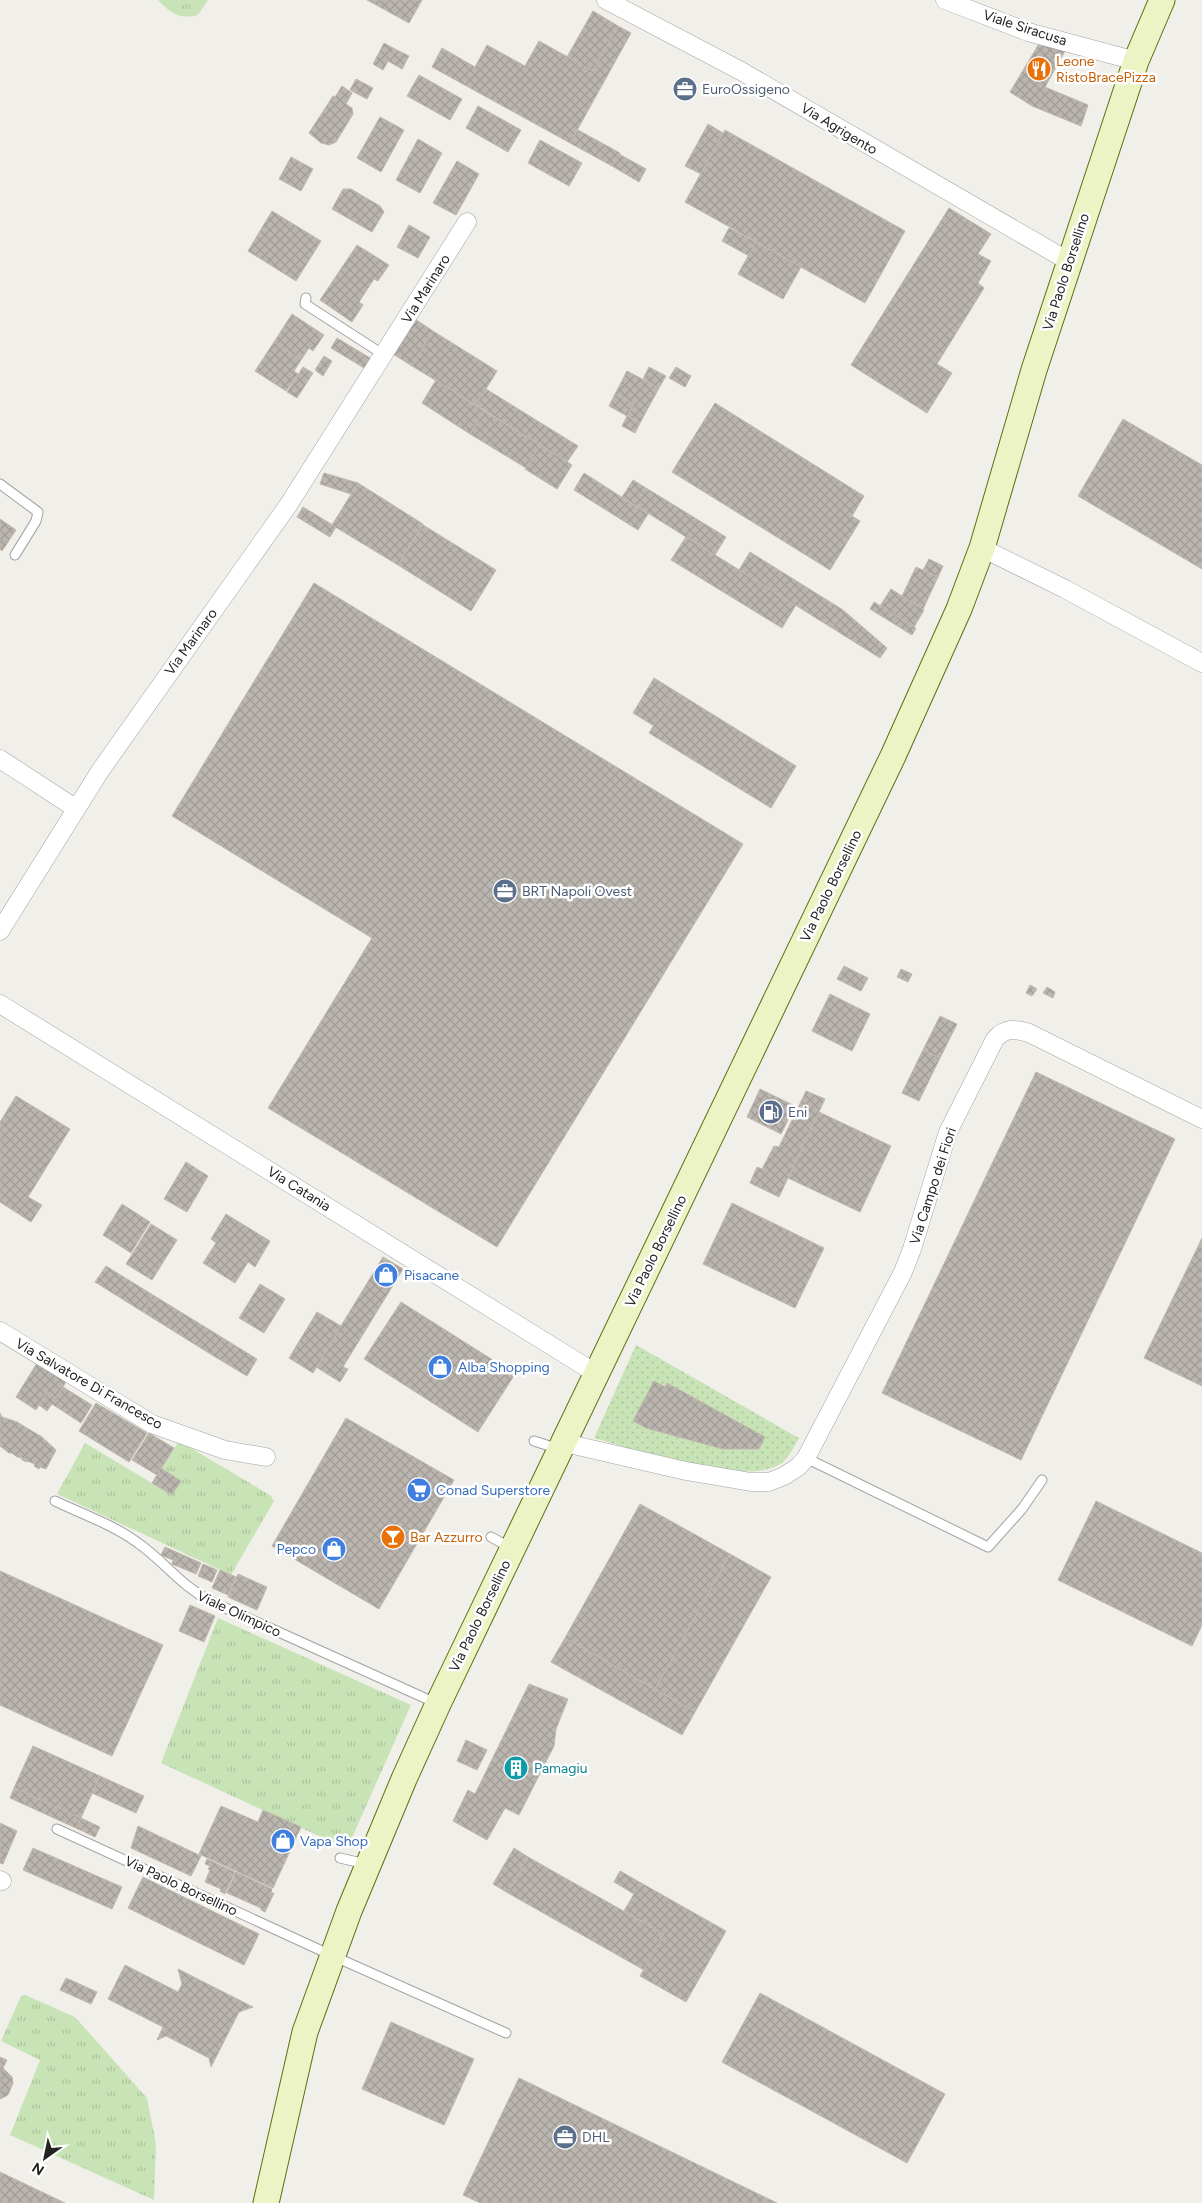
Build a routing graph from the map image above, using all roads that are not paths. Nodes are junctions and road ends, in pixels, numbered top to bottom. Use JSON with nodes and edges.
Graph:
{"nodes":[{"id":1,"x":606,"y":0,"type":"edge"},
{"id":2,"x":945,"y":0,"type":"edge"},
{"id":3,"x":1162,"y":0,"type":"edge"},
{"id":4,"x":1136,"y":60,"type":"junction"},
{"id":5,"x":467,"y":222,"type":"dead end"},
{"id":6,"x":1070,"y":262,"type":"junction"},
{"id":7,"x":306,"y":298,"type":"dead end"},
{"id":8,"x":385,"y":355,"type":"junction"},
{"id":9,"x":0,"y":484,"type":"edge"},
{"id":10,"x":982,"y":548,"type":"junction"},
{"id":11,"x":15,"y":555,"type":"dead end"},
{"id":12,"x":1202,"y":663,"type":"edge"},
{"id":13,"x":0,"y":759,"type":"edge"},
{"id":14,"x":75,"y":808,"type":"junction"},
{"id":15,"x":0,"y":931,"type":"edge"},
{"id":16,"x":0,"y":1004,"type":"edge"},
{"id":17,"x":1202,"y":1119,"type":"edge"},
{"id":18,"x":0,"y":1331,"type":"edge"},
{"id":19,"x":597,"y":1374,"type":"junction"},
{"id":20,"x":534,"y":1441,"type":"dead end"},
{"id":21,"x":563,"y":1446,"type":"junction"},
{"id":22,"x":266,"y":1457,"type":"dead end"},
{"id":23,"x":806,"y":1458,"type":"junction"},
{"id":24,"x":1042,"y":1480,"type":"dead end"},
{"id":25,"x":55,"y":1502,"type":"dead end"},
{"id":26,"x":491,"y":1537,"type":"dead end"},
{"id":27,"x":513,"y":1549,"type":"junction"},
{"id":28,"x":438,"y":1704,"type":"junction"},
{"id":29,"x":57,"y":1829,"type":"dead end"},
{"id":30,"x":340,"y":1858,"type":"dead end"},
{"id":31,"x":368,"y":1865,"type":"junction"},
{"id":32,"x":333,"y":1956,"type":"junction"},
{"id":33,"x":506,"y":2032,"type":"dead end"},
{"id":34,"x":266,"y":2203,"type":"edge"}],
"edges":[{"from":1,"to":6,"type":"street","name":"Via Agrigento"},
{"from":2,"to":4,"type":"street","name":"Viale Siracusa"},
{"from":3,"to":4,"type":"main road","name":"Via Paolo Borsellino"},
{"from":4,"to":6,"type":"main road","name":"Via Paolo Borsellino"},
{"from":5,"to":8,"type":"street","name":"Via Marinaro"},
{"from":6,"to":10,"type":"main road","name":"Via Paolo Borsellino"},
{"from":7,"to":8,"type":"lane"},
{"from":8,"to":14,"type":"street","name":"Via Marinaro"},
{"from":9,"to":11,"type":"lane"},
{"from":10,"to":12,"type":"street"},
{"from":10,"to":19,"type":"main road","name":"Via Paolo Borsellino"},
{"from":13,"to":14,"type":"street"},
{"from":14,"to":15,"type":"street","name":"Via Marinaro"},
{"from":16,"to":19,"type":"street","name":"Via Catania"},
{"from":17,"to":23,"type":"street","name":"Via Campo dei Fiori"},
{"from":18,"to":22,"type":"street","name":"Via Salvatore Di Francesco"},
{"from":19,"to":21,"type":"main road","name":"Via Paolo Borsellino"},
{"from":20,"to":21,"type":"lane"},
{"from":21,"to":23,"type":"street","name":"Via Campo dei Fiori"},
{"from":21,"to":27,"type":"main road","name":"Via Paolo Borsellino"},
{"from":23,"to":24,"type":"lane"},
{"from":25,"to":28,"type":"lane","name":"Viale Olimpico"},
{"from":26,"to":27,"type":"lane"},
{"from":27,"to":28,"type":"main road","name":"Via Paolo Borsellino"},
{"from":28,"to":31,"type":"main road","name":"Via Paolo Borsellino"},
{"from":29,"to":32,"type":"lane","name":"Via Paolo Borsellino"},
{"from":30,"to":31,"type":"lane"},
{"from":31,"to":32,"type":"main road","name":"Via Paolo Borsellino"},
{"from":32,"to":33,"type":"lane","name":"Via Paolo Borsellino"},
{"from":32,"to":34,"type":"main road","name":"Via Paolo Borsellino"}]}
